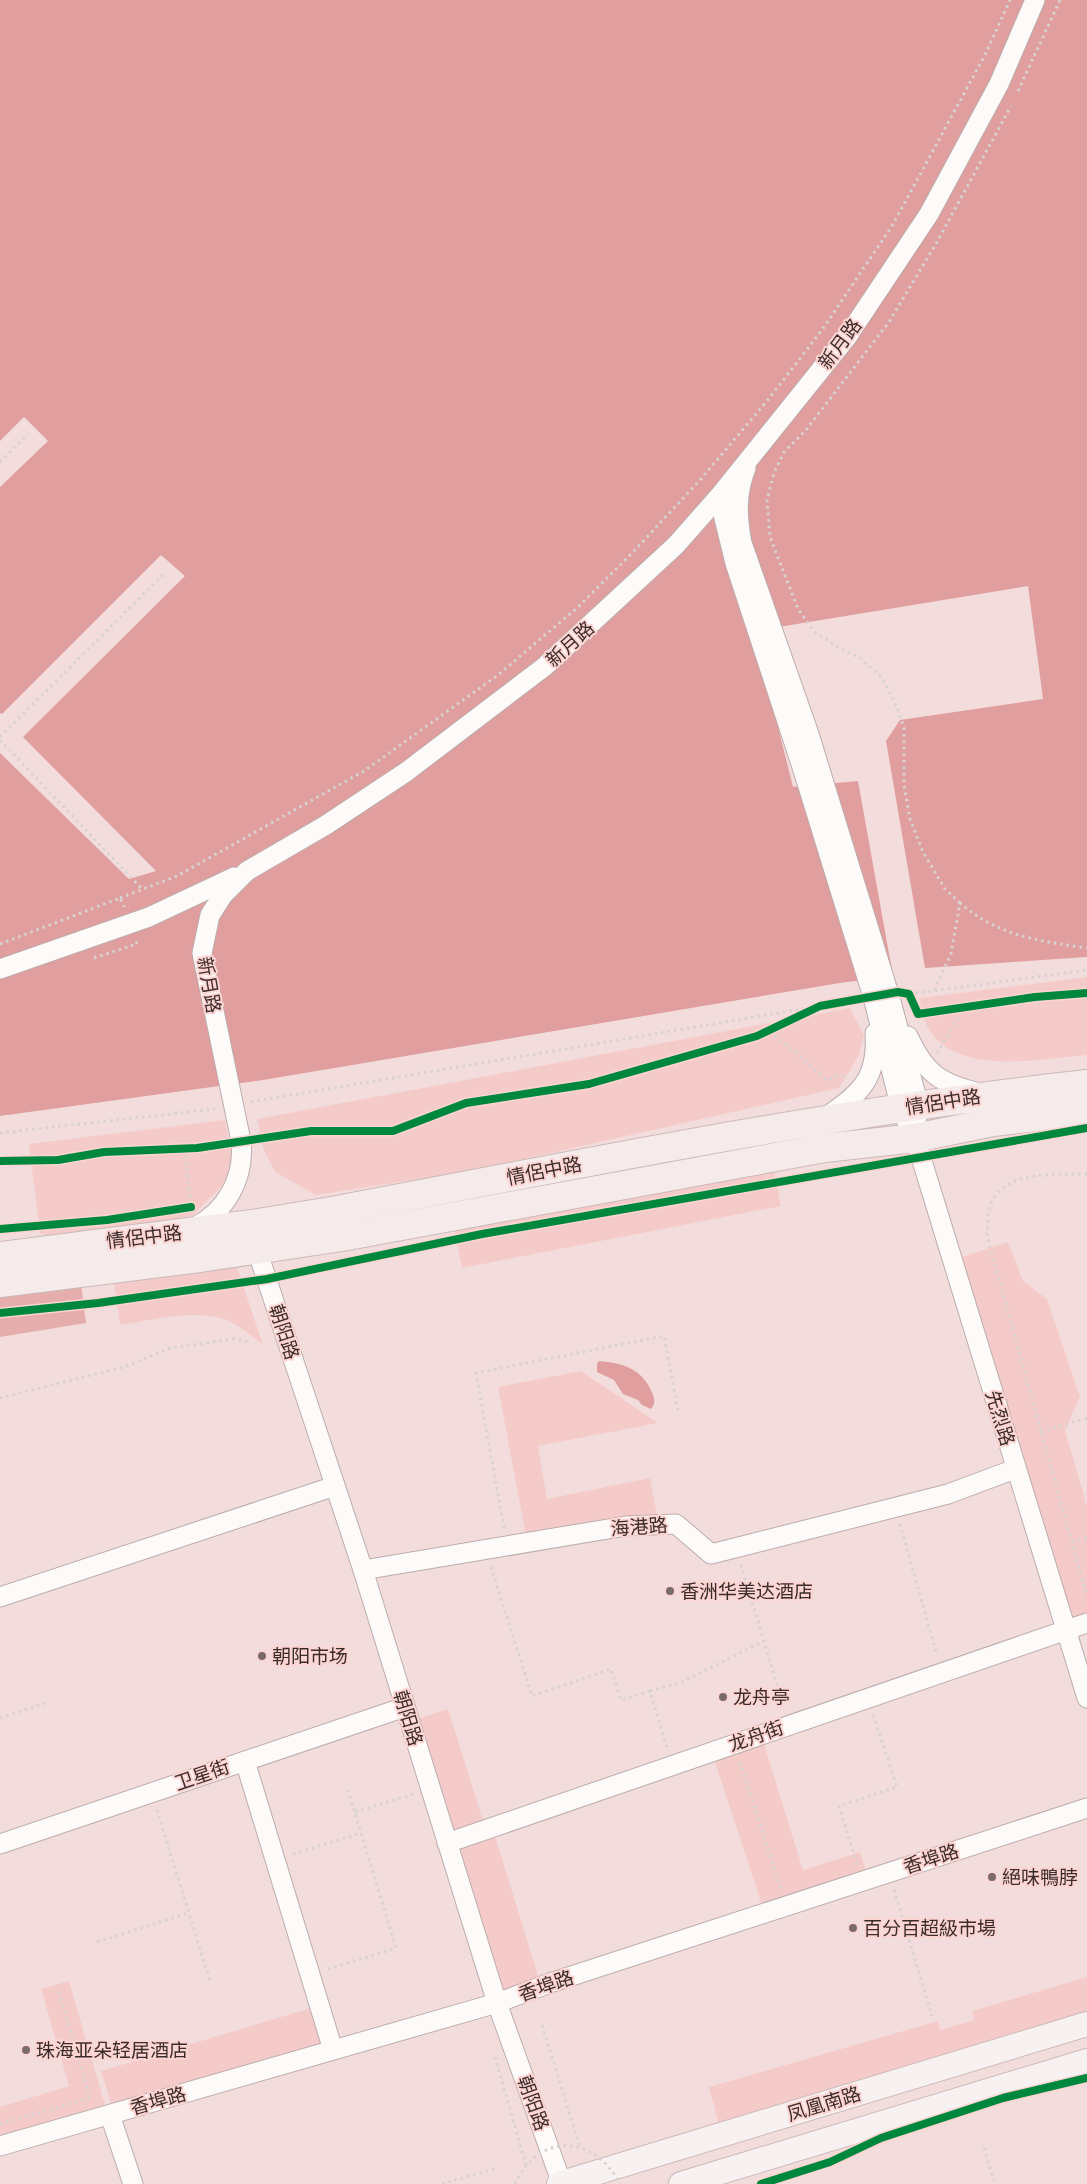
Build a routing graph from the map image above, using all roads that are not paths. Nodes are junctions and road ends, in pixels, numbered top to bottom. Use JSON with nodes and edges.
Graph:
{"nodes":[{"id":1,"x":1035,"y":0,"type":"edge"},
{"id":2,"x":751,"y":456,"type":"junction"},
{"id":3,"x":721,"y":494,"type":"junction"},
{"id":4,"x":247,"y":872,"type":"junction"},
{"id":5,"x":0,"y":968,"type":"edge"},
{"id":6,"x":881,"y":995,"type":"junction"},
{"id":7,"x":1087,"y":1084,"type":"edge"},
{"id":8,"x":988,"y":1095,"type":"junction"},
{"id":9,"x":910,"y":1108,"type":"junction"},
{"id":10,"x":1087,"y":1111,"type":"edge"},
{"id":11,"x":823,"y":1119,"type":"junction"},
{"id":12,"x":915,"y":1138,"type":"junction"},
{"id":13,"x":185,"y":1216,"type":"junction"},
{"id":14,"x":257,"y":1250,"type":"junction"},
{"id":15,"x":0,"y":1256,"type":"edge"},
{"id":16,"x":0,"y":1283,"type":"edge"},
{"id":17,"x":1015,"y":1469,"type":"junction"},
{"id":18,"x":335,"y":1486,"type":"junction"},
{"id":19,"x":363,"y":1570,"type":"junction"},
{"id":20,"x":0,"y":1597,"type":"edge"},
{"id":21,"x":1087,"y":1623,"type":"edge"},
{"id":22,"x":1066,"y":1630,"type":"junction"},
{"id":23,"x":1087,"y":1698,"type":"edge"},
{"id":24,"x":405,"y":1707,"type":"junction"},
{"id":25,"x":245,"y":1761,"type":"junction"},
{"id":26,"x":1087,"y":1808,"type":"edge"},
{"id":27,"x":447,"y":1842,"type":"junction"},
{"id":28,"x":0,"y":1844,"type":"edge"},
{"id":29,"x":497,"y":2003,"type":"junction"},
{"id":30,"x":1087,"y":2024,"type":"edge"},
{"id":31,"x":333,"y":2050,"type":"junction"},
{"id":32,"x":1087,"y":2061,"type":"edge"},
{"id":33,"x":110,"y":2115,"type":"junction"},
{"id":34,"x":0,"y":2146,"type":"edge"},
{"id":35,"x":133,"y":2184,"type":"edge"},
{"id":36,"x":561,"y":2184,"type":"edge"},
{"id":37,"x":681,"y":2184,"type":"edge"}],
"edges":[{"from":1,"to":2,"type":"street","name":"新月路"},
{"from":2,"to":3,"type":"street","name":"新月路"},
{"from":2,"to":6,"type":"street"},
{"from":3,"to":4,"type":"street","name":"新月路"},
{"from":3,"to":6,"type":"street"},
{"from":4,"to":5,"type":"street"},
{"from":4,"to":13,"type":"street","name":"新月路"},
{"from":6,"to":8,"type":"street"},
{"from":6,"to":9,"type":"street"},
{"from":6,"to":11,"type":"street"},
{"from":7,"to":8,"type":"highway","name":"情侶中路"},
{"from":8,"to":9,"type":"highway","name":"情侶中路"},
{"from":9,"to":11,"type":"highway","name":"情侶中路"},
{"from":9,"to":12,"type":"street"},
{"from":10,"to":12,"type":"highway","name":"情侶中路"},
{"from":11,"to":13,"type":"highway","name":"情侶中路"},
{"from":12,"to":14,"type":"highway","name":"情侶中路"},
{"from":12,"to":17,"type":"street","name":"先烈路"},
{"from":13,"to":15,"type":"highway","name":"情侶中路"},
{"from":14,"to":16,"type":"highway","name":"情侶中路"},
{"from":14,"to":18,"type":"street","name":"朝阳路"},
{"from":17,"to":19,"type":"street","name":"海港路"},
{"from":17,"to":22,"type":"street","name":"先烈路"},
{"from":18,"to":19,"type":"street","name":"朝阳路"},
{"from":18,"to":20,"type":"street"},
{"from":19,"to":24,"type":"street","name":"朝阳路"},
{"from":21,"to":22,"type":"street","name":"龙舟街"},
{"from":22,"to":23,"type":"street","name":"先烈路"},
{"from":22,"to":27,"type":"street","name":"龙舟街"},
{"from":24,"to":25,"type":"street","name":"卫星街"},
{"from":24,"to":27,"type":"street","name":"朝阳路"},
{"from":25,"to":28,"type":"street","name":"卫星街"},
{"from":25,"to":31,"type":"street"},
{"from":26,"to":29,"type":"street","name":"香埠路"},
{"from":27,"to":29,"type":"street","name":"朝阳路"},
{"from":29,"to":31,"type":"street","name":"香埠路"},
{"from":29,"to":36,"type":"street","name":"朝阳路"},
{"from":30,"to":36,"type":"main road","name":"凤凰南路"},
{"from":31,"to":33,"type":"street","name":"香埠路"},
{"from":32,"to":37,"type":"main road","name":"凤凰南路"},
{"from":33,"to":34,"type":"street","name":"香埠路"},
{"from":33,"to":35,"type":"street"}]}
